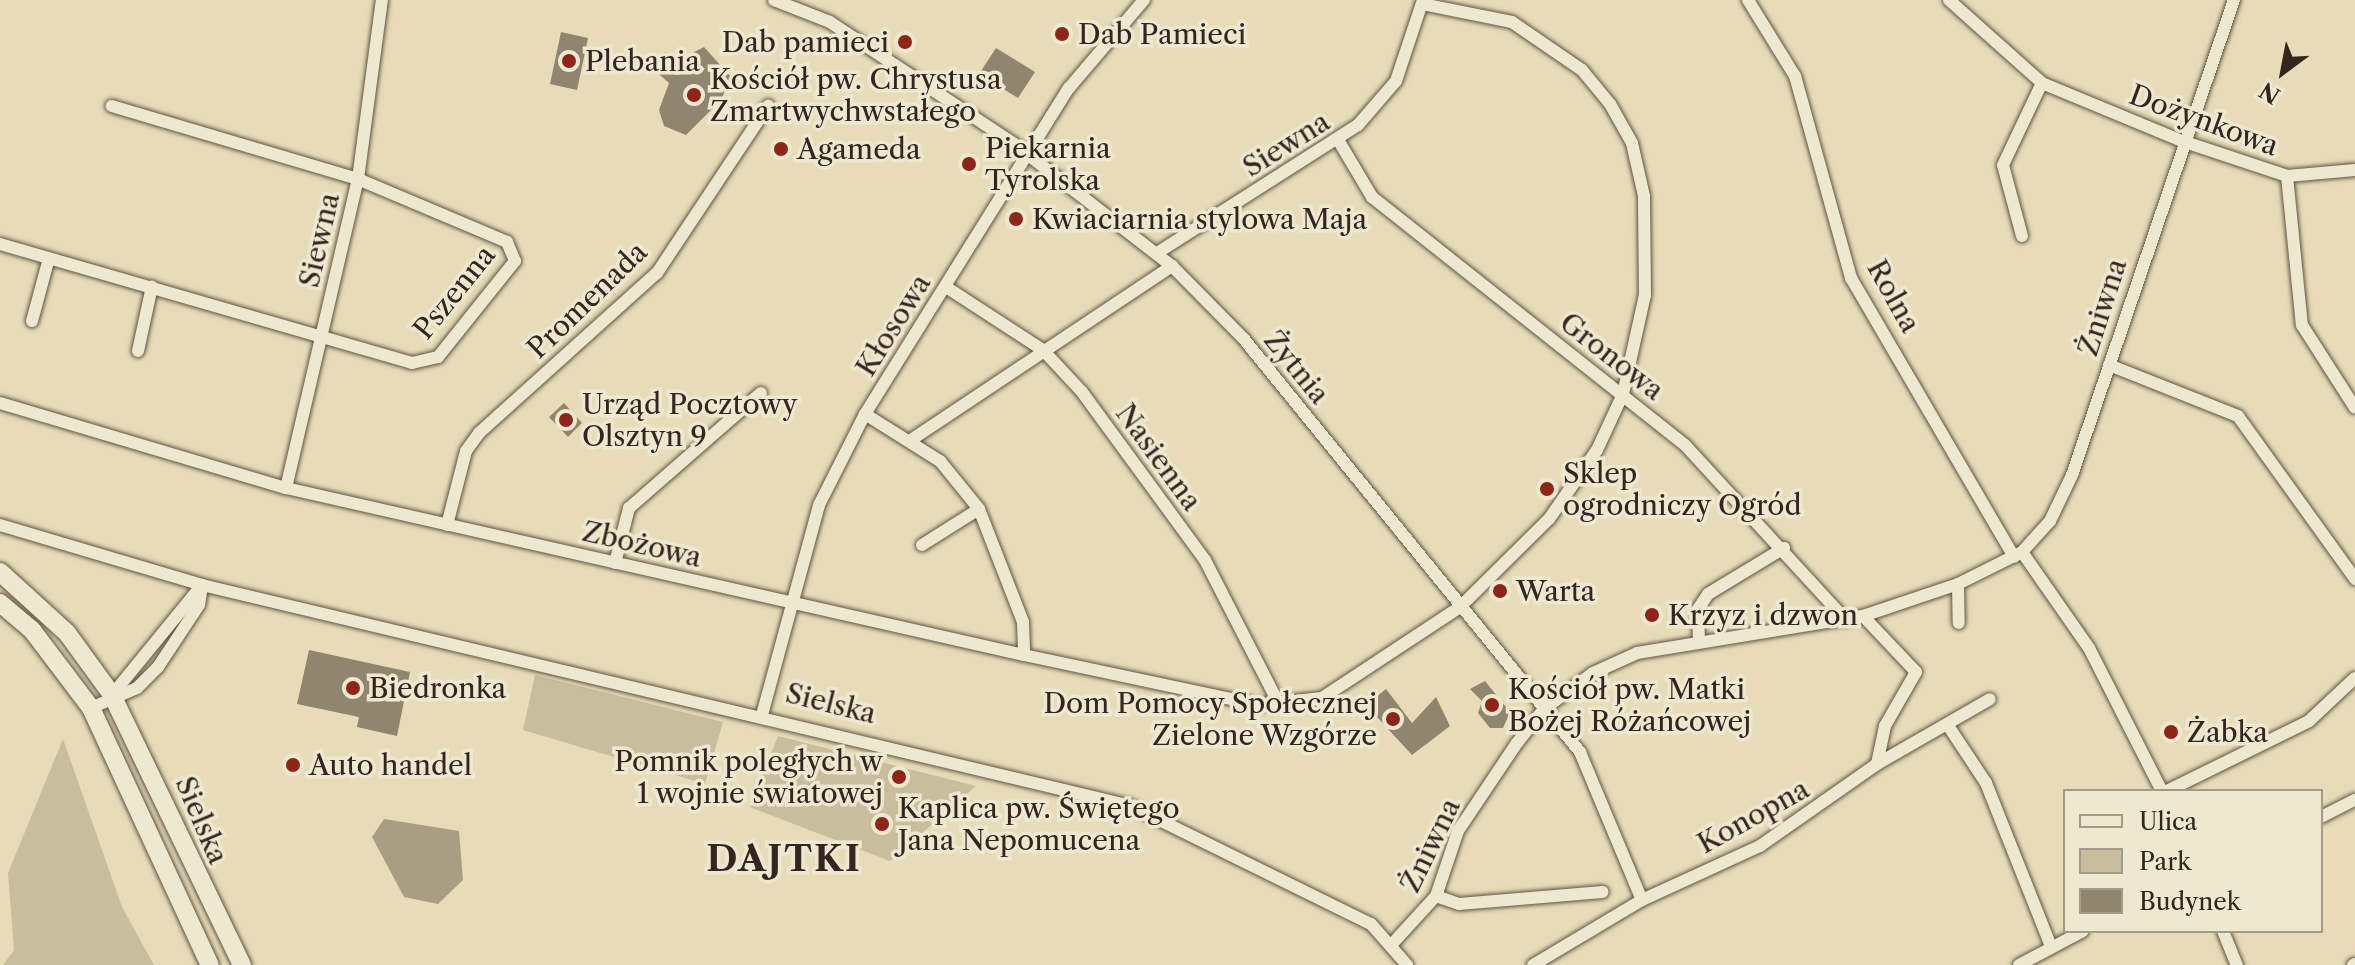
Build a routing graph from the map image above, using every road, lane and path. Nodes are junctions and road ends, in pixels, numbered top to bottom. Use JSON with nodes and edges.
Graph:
{"nodes":[{"id":1,"x":382,"y":0,"type":"edge"},
{"id":2,"x":774,"y":0,"type":"edge"},
{"id":3,"x":1144,"y":0,"type":"edge"},
{"id":4,"x":1748,"y":0,"type":"edge"},
{"id":5,"x":1949,"y":0,"type":"edge"},
{"id":6,"x":2234,"y":0,"type":"edge"},
{"id":7,"x":1423,"y":2,"type":"edge"},
{"id":8,"x":2042,"y":83,"type":"junction"},
{"id":9,"x":112,"y":106,"type":"dead end"},
{"id":10,"x":768,"y":106,"type":"dead end"},
{"id":11,"x":2182,"y":141,"type":"junction"},
{"id":12,"x":1340,"y":143,"type":"junction"},
{"id":13,"x":1028,"y":155,"type":"junction"},
{"id":14,"x":2355,"y":170,"type":"edge"},
{"id":15,"x":2287,"y":176,"type":"junction"},
{"id":16,"x":358,"y":179,"type":"junction"},
{"id":17,"x":2022,"y":236,"type":"dead end"},
{"id":18,"x":0,"y":244,"type":"edge"},
{"id":19,"x":1157,"y":253,"type":"junction"},
{"id":20,"x":49,"y":258,"type":"junction"},
{"id":21,"x":1172,"y":266,"type":"junction"},
{"id":22,"x":152,"y":286,"type":"junction"},
{"id":23,"x":946,"y":287,"type":"junction"},
{"id":24,"x":32,"y":321,"type":"dead end"},
{"id":25,"x":322,"y":334,"type":"junction"},
{"id":26,"x":1043,"y":350,"type":"junction"},
{"id":27,"x":138,"y":351,"type":"dead end"},
{"id":28,"x":2109,"y":365,"type":"junction"},
{"id":29,"x":761,"y":393,"type":"dead end"},
{"id":30,"x":1623,"y":394,"type":"junction"},
{"id":31,"x":0,"y":403,"type":"edge"},
{"id":32,"x":2355,"y":408,"type":"edge"},
{"id":33,"x":865,"y":414,"type":"junction"},
{"id":34,"x":911,"y":440,"type":"junction"},
{"id":35,"x":286,"y":488,"type":"junction"},
{"id":36,"x":979,"y":509,"type":"junction"},
{"id":37,"x":0,"y":525,"type":"edge"},
{"id":38,"x":447,"y":525,"type":"junction"},
{"id":39,"x":922,"y":545,"type":"dead end"},
{"id":40,"x":1784,"y":548,"type":"junction"},
{"id":41,"x":2018,"y":554,"type":"junction"},
{"id":42,"x":615,"y":563,"type":"junction"},
{"id":43,"x":0,"y":572,"type":"edge"},
{"id":44,"x":2355,"y":579,"type":"edge"},
{"id":45,"x":1958,"y":584,"type":"junction"},
{"id":46,"x":202,"y":585,"type":"junction"},
{"id":47,"x":0,"y":603,"type":"edge"},
{"id":48,"x":791,"y":603,"type":"junction"},
{"id":49,"x":1460,"y":607,"type":"junction"},
{"id":50,"x":1863,"y":616,"type":"junction"},
{"id":51,"x":1846,"y":620,"type":"junction"},
{"id":52,"x":1959,"y":623,"type":"dead end"},
{"id":53,"x":1699,"y":641,"type":"junction"},
{"id":54,"x":1024,"y":655,"type":"junction"},
{"id":55,"x":2355,"y":678,"type":"edge"},
{"id":56,"x":112,"y":695,"type":"junction"},
{"id":57,"x":1990,"y":699,"type":"dead end"},
{"id":58,"x":1279,"y":704,"type":"junction"},
{"id":59,"x":91,"y":708,"type":"junction"},
{"id":60,"x":1544,"y":709,"type":"junction"},
{"id":61,"x":762,"y":715,"type":"junction"},
{"id":62,"x":1949,"y":727,"type":"junction"},
{"id":63,"x":1877,"y":764,"type":"junction"},
{"id":64,"x":2163,"y":789,"type":"edge"},
{"id":65,"x":2168,"y":789,"type":"edge"},
{"id":66,"x":2355,"y":800,"type":"edge"},
{"id":67,"x":2323,"y":816,"type":"edge"},
{"id":68,"x":1602,"y":892,"type":"dead end"},
{"id":69,"x":1436,"y":896,"type":"junction"},
{"id":70,"x":1642,"y":900,"type":"junction"},
{"id":71,"x":2079,"y":933,"type":"edge"},
{"id":72,"x":2224,"y":933,"type":"edge"},
{"id":73,"x":1393,"y":943,"type":"junction"},
{"id":74,"x":2051,"y":946,"type":"junction"},
{"id":75,"x":210,"y":965,"type":"edge"},
{"id":76,"x":242,"y":965,"type":"edge"},
{"id":77,"x":1407,"y":965,"type":"edge"},
{"id":78,"x":1533,"y":965,"type":"edge"},
{"id":79,"x":2019,"y":965,"type":"edge"},
{"id":80,"x":2237,"y":965,"type":"edge"}],
"edges":[{"from":1,"to":16,"type":"street","name":"Siewna"},
{"from":2,"to":13,"type":"street","name":"Żytnia"},
{"from":3,"to":13,"type":"street","name":"Kłosowa"},
{"from":4,"to":41,"type":"street","name":"Rolna"},
{"from":5,"to":8,"type":"street","name":"Dożynkowa"},
{"from":6,"to":11,"type":"street","name":"Żniwna"},
{"from":7,"to":12,"type":"street","name":"Siewna"},
{"from":7,"to":30,"type":"street","name":"Zbożowa"},
{"from":8,"to":11,"type":"street","name":"Dożynkowa"},
{"from":8,"to":17,"type":"street"},
{"from":9,"to":16,"type":"street","name":"Pszenna"},
{"from":10,"to":38,"type":"street","name":"Promenada"},
{"from":11,"to":15,"type":"street","name":"Dożynkowa"},
{"from":11,"to":28,"type":"street","name":"Żniwna"},
{"from":12,"to":19,"type":"street","name":"Siewna"},
{"from":12,"to":30,"type":"street","name":"Gronowa"},
{"from":13,"to":19,"type":"street","name":"Żytnia"},
{"from":13,"to":23,"type":"street","name":"Kłosowa"},
{"from":14,"to":15,"type":"street","name":"Dożynkowa"},
{"from":15,"to":32,"type":"street"},
{"from":16,"to":25,"type":"street","name":"Siewna"},
{"from":16,"to":25,"type":"street","name":"Pszenna"},
{"from":18,"to":20,"type":"street","name":"Pszenna"},
{"from":19,"to":21,"type":"street","name":"Żytnia"},
{"from":20,"to":22,"type":"street","name":"Pszenna"},
{"from":20,"to":24,"type":"street"},
{"from":21,"to":26,"type":"street"},
{"from":21,"to":49,"type":"street","name":"Żytnia"},
{"from":22,"to":25,"type":"street","name":"Pszenna"},
{"from":22,"to":27,"type":"street"},
{"from":23,"to":26,"type":"street","name":"Nasienna"},
{"from":23,"to":33,"type":"street","name":"Kłosowa"},
{"from":25,"to":35,"type":"street","name":"Siewna"},
{"from":26,"to":34,"type":"street"},
{"from":26,"to":58,"type":"street","name":"Nasienna"},
{"from":28,"to":41,"type":"street","name":"Żniwna"},
{"from":28,"to":44,"type":"street"},
{"from":29,"to":42,"type":"street"},
{"from":30,"to":40,"type":"street","name":"Gronowa"},
{"from":30,"to":49,"type":"street","name":"Zbożowa"},
{"from":31,"to":35,"type":"street","name":"Zbożowa"},
{"from":33,"to":34,"type":"street"},
{"from":33,"to":48,"type":"street","name":"Kłosowa"},
{"from":34,"to":36,"type":"street"},
{"from":35,"to":38,"type":"street","name":"Zbożowa"},
{"from":36,"to":39,"type":"street"},
{"from":36,"to":54,"type":"street"},
{"from":37,"to":46,"type":"street","name":"Sielska"},
{"from":38,"to":42,"type":"street","name":"Zbożowa"},
{"from":40,"to":51,"type":"street","name":"Gronowa"},
{"from":40,"to":53,"type":"street"},
{"from":41,"to":45,"type":"street","name":"Żniwna"},
{"from":41,"to":64,"type":"street","name":"Rolna"},
{"from":42,"to":48,"type":"street","name":"Zbożowa"},
{"from":43,"to":56,"type":"main road","name":"Sielska"},
{"from":45,"to":50,"type":"street","name":"Żniwna"},
{"from":45,"to":52,"type":"street"},
{"from":46,"to":56,"type":"street"},
{"from":46,"to":61,"type":"street","name":"Sielska"},
{"from":47,"to":59,"type":"main road","name":"Sielska"},
{"from":48,"to":54,"type":"street","name":"Zbożowa"},
{"from":48,"to":61,"type":"street","name":"Kłosowa"},
{"from":49,"to":58,"type":"street","name":"Zbożowa"},
{"from":49,"to":60,"type":"street","name":"Żytnia"},
{"from":50,"to":51,"type":"street","name":"Żniwna"},
{"from":50,"to":63,"type":"street"},
{"from":51,"to":53,"type":"street","name":"Żniwna"},
{"from":53,"to":60,"type":"street","name":"Żniwna"},
{"from":54,"to":58,"type":"street","name":"Zbożowa"},
{"from":55,"to":65,"type":"street","name":"Rolna"},
{"from":56,"to":59,"type":"street"},
{"from":56,"to":76,"type":"main road","name":"Sielska"},
{"from":57,"to":62,"type":"street","name":"Konopna"},
{"from":59,"to":75,"type":"main road","name":"Sielska"},
{"from":60,"to":69,"type":"street","name":"Żniwna"},
{"from":60,"to":70,"type":"street","name":"Żytnia"},
{"from":61,"to":73,"type":"street","name":"Sielska"},
{"from":62,"to":63,"type":"street","name":"Konopna"},
{"from":62,"to":74,"type":"street"},
{"from":63,"to":70,"type":"street","name":"Konopna"},
{"from":66,"to":67,"type":"street"},
{"from":68,"to":69,"type":"street"},
{"from":69,"to":73,"type":"street","name":"Żniwna"},
{"from":70,"to":78,"type":"street","name":"Konopna"},
{"from":71,"to":74,"type":"street"},
{"from":72,"to":80,"type":"street"},
{"from":73,"to":77,"type":"street","name":"Sielska"},
{"from":74,"to":79,"type":"street"}]}
